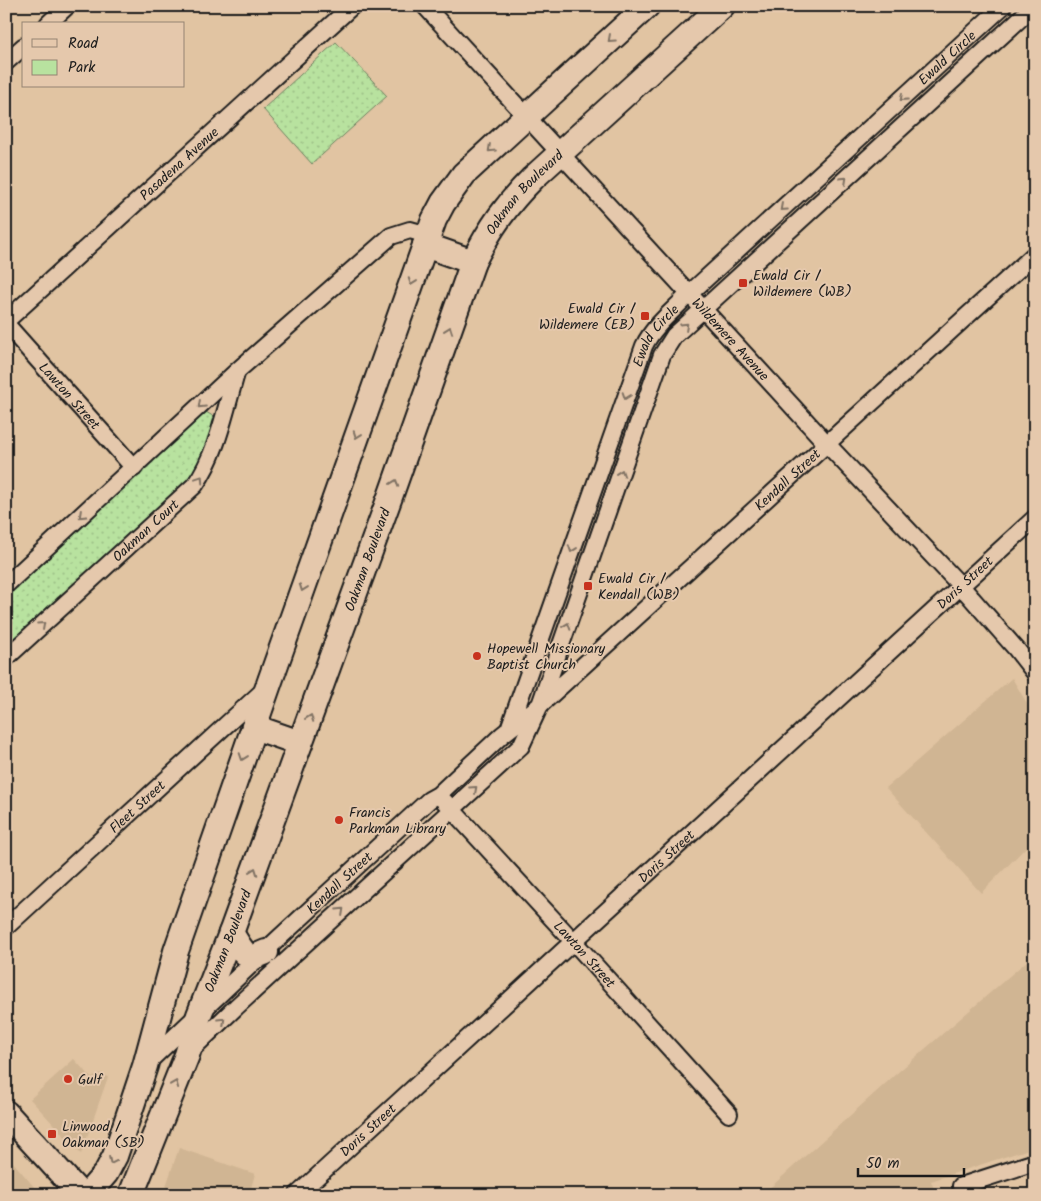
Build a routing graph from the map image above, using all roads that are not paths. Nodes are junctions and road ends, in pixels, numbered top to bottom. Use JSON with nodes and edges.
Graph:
{"nodes":[{"id":1,"x":67,"y":6,"type":"edge"},
{"id":2,"x":352,"y":6,"type":"edge"},
{"id":3,"x":426,"y":6,"type":"edge"},
{"id":4,"x":647,"y":6,"type":"edge"},
{"id":5,"x":722,"y":6,"type":"edge"},
{"id":6,"x":1004,"y":6,"type":"edge"},
{"id":7,"x":1034,"y":6,"type":"edge"},
{"id":8,"x":50,"y":22,"type":"edge"},
{"id":9,"x":22,"y":48,"type":"edge"},
{"id":10,"x":6,"y":62,"type":"edge"},
{"id":11,"x":526,"y":116,"type":"junction"},
{"id":12,"x":560,"y":154,"type":"junction"},
{"id":13,"x":426,"y":240,"type":"junction"},
{"id":14,"x":1035,"y":254,"type":"edge"},
{"id":15,"x":473,"y":262,"type":"junction"},
{"id":16,"x":689,"y":294,"type":"junction"},
{"id":17,"x":703,"y":309,"type":"junction"},
{"id":18,"x":6,"y":322,"type":"edge"},
{"id":19,"x":237,"y":371,"type":"junction"},
{"id":20,"x":827,"y":444,"type":"junction"},
{"id":21,"x":134,"y":468,"type":"junction"},
{"id":22,"x":1035,"y":518,"type":"edge"},
{"id":23,"x":6,"y":585,"type":"edge"},
{"id":24,"x":960,"y":585,"type":"junction"},
{"id":25,"x":6,"y":658,"type":"edge"},
{"id":26,"x":1035,"y":673,"type":"edge"},
{"id":27,"x":267,"y":687,"type":"junction"},
{"id":28,"x":540,"y":705,"type":"junction"},
{"id":29,"x":254,"y":727,"type":"junction"},
{"id":30,"x":509,"y":729,"type":"junction"},
{"id":31,"x":300,"y":744,"type":"junction"},
{"id":32,"x":438,"y":794,"type":"junction"},
{"id":33,"x":451,"y":810,"type":"junction"},
{"id":34,"x":6,"y":927,"type":"edge"},
{"id":35,"x":231,"y":933,"type":"junction"},
{"id":36,"x":573,"y":941,"type":"junction"},
{"id":37,"x":266,"y":952,"type":"junction"},
{"id":38,"x":198,"y":1015,"type":"junction"},
{"id":39,"x":186,"y":1055,"type":"junction"},
{"id":40,"x":145,"y":1066,"type":"junction"},
{"id":41,"x":134,"y":1098,"type":"junction"},
{"id":42,"x":164,"y":1111,"type":"junction"},
{"id":43,"x":6,"y":1113,"type":"edge"},
{"id":44,"x":729,"y":1114,"type":"dead end"},
{"id":45,"x":1035,"y":1162,"type":"edge"},
{"id":46,"x":962,"y":1186,"type":"dead end"},
{"id":47,"x":81,"y":1195,"type":"edge"},
{"id":48,"x":87,"y":1195,"type":"edge"},
{"id":49,"x":131,"y":1195,"type":"edge"},
{"id":50,"x":297,"y":1195,"type":"edge"}],
"edges":[{"from":1,"to":8,"type":"street"},
{"from":2,"to":18,"type":"street","name":"Pasadena Avenue"},
{"from":3,"to":11,"type":"street","name":"Wildemere Avenue"},
{"from":4,"to":11,"type":"street","one_way":true},
{"from":5,"to":12,"type":"street","name":"Oakman Boulevard"},
{"from":6,"to":16,"type":"street","name":"Ewald Circle","one_way":true},
{"from":17,"to":7,"type":"street","name":"Ewald Circle","one_way":true},
{"from":9,"to":10,"type":"street"},
{"from":11,"to":12,"type":"street","name":"Wildemere Avenue"},
{"from":11,"to":13,"type":"street","one_way":true},
{"from":12,"to":15,"type":"street","name":"Oakman Boulevard"},
{"from":12,"to":16,"type":"street","name":"Wildemere Avenue"},
{"from":13,"to":15,"type":"street"},
{"from":13,"to":19,"type":"street"},
{"from":13,"to":27,"type":"street","one_way":true},
{"from":14,"to":20,"type":"street","name":"Kendall Street"},
{"from":31,"to":15,"type":"street","name":"Oakman Boulevard","one_way":true},
{"from":16,"to":17,"type":"street","name":"Wildemere Avenue"},
{"from":16,"to":30,"type":"street","name":"Ewald Circle","one_way":true},
{"from":17,"to":20,"type":"street","name":"Wildemere Avenue"},
{"from":28,"to":17,"type":"street","name":"Ewald Circle","one_way":true},
{"from":18,"to":21,"type":"street","name":"Lawton Street"},
{"from":19,"to":21,"type":"street","one_way":true},
{"from":25,"to":19,"type":"street","name":"Oakman Court","one_way":true},
{"from":20,"to":24,"type":"street","name":"Wildemere Avenue"},
{"from":20,"to":28,"type":"street","name":"Kendall Street"},
{"from":21,"to":23,"type":"street","one_way":true},
{"from":22,"to":24,"type":"street","name":"Doris Street"},
{"from":24,"to":26,"type":"street","name":"Wildemere Avenue"},
{"from":24,"to":36,"type":"street","name":"Doris Street"},
{"from":27,"to":29,"type":"street"},
{"from":27,"to":34,"type":"street","name":"Fleet Street"},
{"from":28,"to":30,"type":"street","name":"Kendall Street"},
{"from":33,"to":28,"type":"street","name":"Kendall Street","one_way":true},
{"from":29,"to":31,"type":"street"},
{"from":29,"to":40,"type":"street","one_way":true},
{"from":30,"to":32,"type":"street","name":"Kendall Street"},
{"from":35,"to":31,"type":"street","name":"Oakman Boulevard","one_way":true},
{"from":32,"to":33,"type":"street","name":"Lawton Street"},
{"from":32,"to":37,"type":"street","name":"Kendall Street"},
{"from":33,"to":36,"type":"street","name":"Lawton Street"},
{"from":39,"to":33,"type":"street","name":"Kendall Street","one_way":true},
{"from":35,"to":37,"type":"street"},
{"from":35,"to":38,"type":"street","name":"Oakman Boulevard"},
{"from":36,"to":44,"type":"street","name":"Lawton Street"},
{"from":36,"to":50,"type":"street","name":"Doris Street"},
{"from":37,"to":38,"type":"street","name":"Kendall Street"},
{"from":38,"to":39,"type":"street","name":"Oakman Boulevard"},
{"from":38,"to":40,"type":"street","name":"Kendall Street"},
{"from":42,"to":39,"type":"street","name":"Oakman Boulevard","one_way":true},
{"from":40,"to":41,"type":"street"},
{"from":41,"to":42,"type":"street"},
{"from":41,"to":48,"type":"street","one_way":true},
{"from":42,"to":49,"type":"street","name":"Oakman Boulevard"},
{"from":43,"to":47,"type":"street"},
{"from":45,"to":46,"type":"street"}]}
